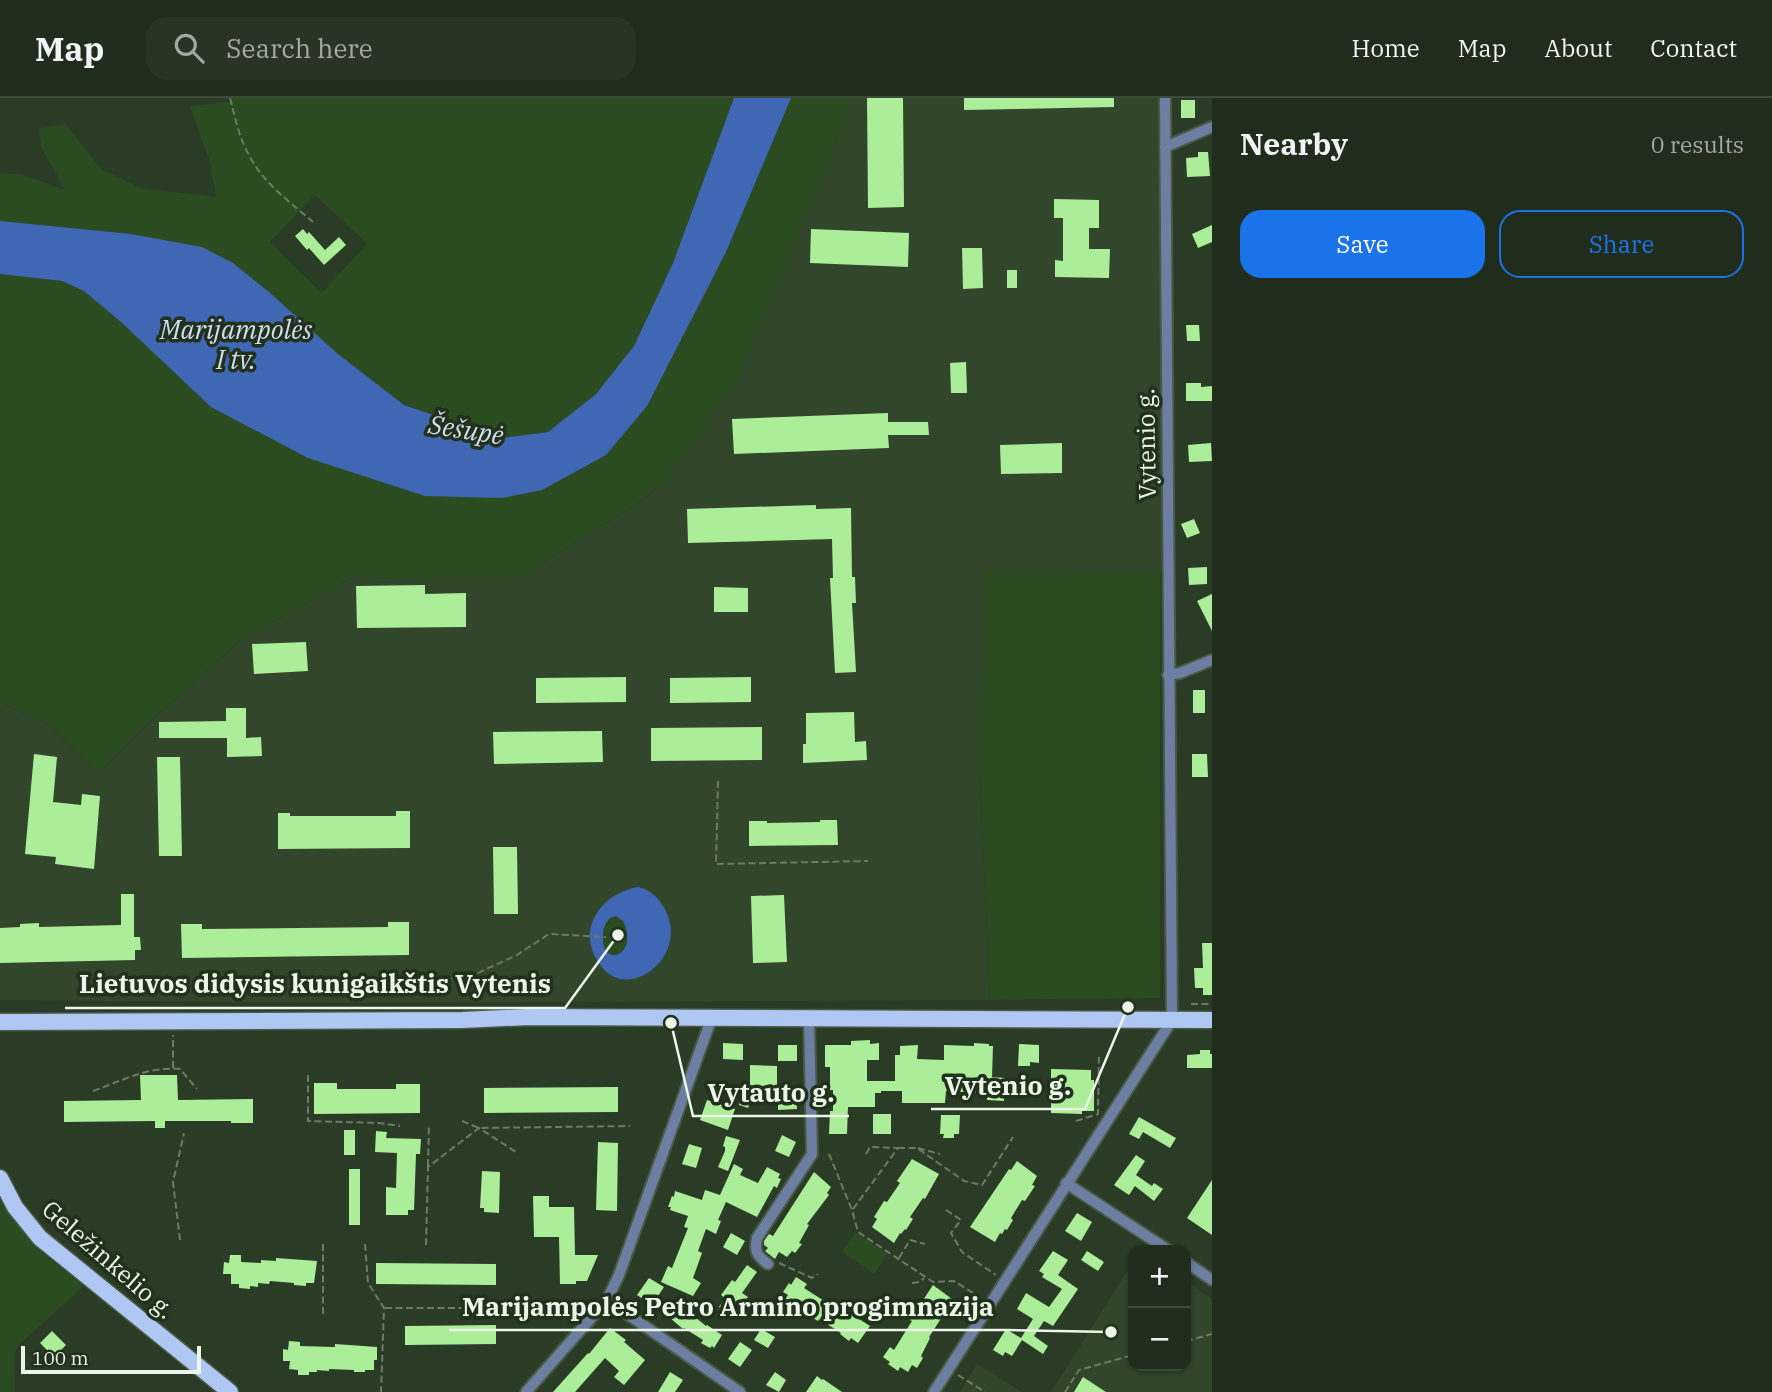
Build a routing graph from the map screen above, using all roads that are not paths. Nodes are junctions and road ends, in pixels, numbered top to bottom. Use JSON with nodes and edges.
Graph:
{"nodes":[{"id":1,"x":1165,"y":98,"type":"edge"},
{"id":2,"x":1212,"y":127,"type":"edge"},
{"id":3,"x":1165,"y":147,"type":"junction"},
{"id":4,"x":1212,"y":660,"type":"edge"},
{"id":5,"x":1168,"y":675,"type":"junction"},
{"id":6,"x":712,"y":1017,"type":"junction"},
{"id":7,"x":809,"y":1019,"type":"junction"},
{"id":8,"x":1172,"y":1020,"type":"junction"},
{"id":9,"x":1212,"y":1020,"type":"edge"},
{"id":10,"x":0,"y":1022,"type":"edge"},
{"id":11,"x":0,"y":1178,"type":"edge"},
{"id":12,"x":1066,"y":1183,"type":"junction"},
{"id":13,"x":1160,"y":1245,"type":"edge"},
{"id":14,"x":768,"y":1264,"type":"road end"},
{"id":15,"x":1191,"y":1265,"type":"edge"},
{"id":16,"x":1212,"y":1280,"type":"edge"},
{"id":17,"x":607,"y":1300,"type":"junction"},
{"id":18,"x":230,"y":1392,"type":"edge"},
{"id":19,"x":526,"y":1392,"type":"edge"},
{"id":20,"x":740,"y":1392,"type":"edge"},
{"id":21,"x":934,"y":1392,"type":"edge"}],
"edges":[{"from":1,"to":3,"type":"street","name":"Vytenio g."},
{"from":2,"to":3,"type":"street"},
{"from":3,"to":5,"type":"street","name":"Vytenio g."},
{"from":4,"to":5,"type":"street"},
{"from":5,"to":8,"type":"street","name":"Vytenio g."},
{"from":6,"to":7,"type":"main road"},
{"from":6,"to":10,"type":"main road"},
{"from":6,"to":17,"type":"street"},
{"from":7,"to":8,"type":"main road"},
{"from":7,"to":14,"type":"street"},
{"from":8,"to":9,"type":"main road"},
{"from":8,"to":12,"type":"street"},
{"from":11,"to":18,"type":"main road","name":"Geležinkelio g."},
{"from":12,"to":13,"type":"street"},
{"from":12,"to":21,"type":"street"},
{"from":15,"to":16,"type":"street"},
{"from":17,"to":19,"type":"street"},
{"from":17,"to":20,"type":"street"}]}
